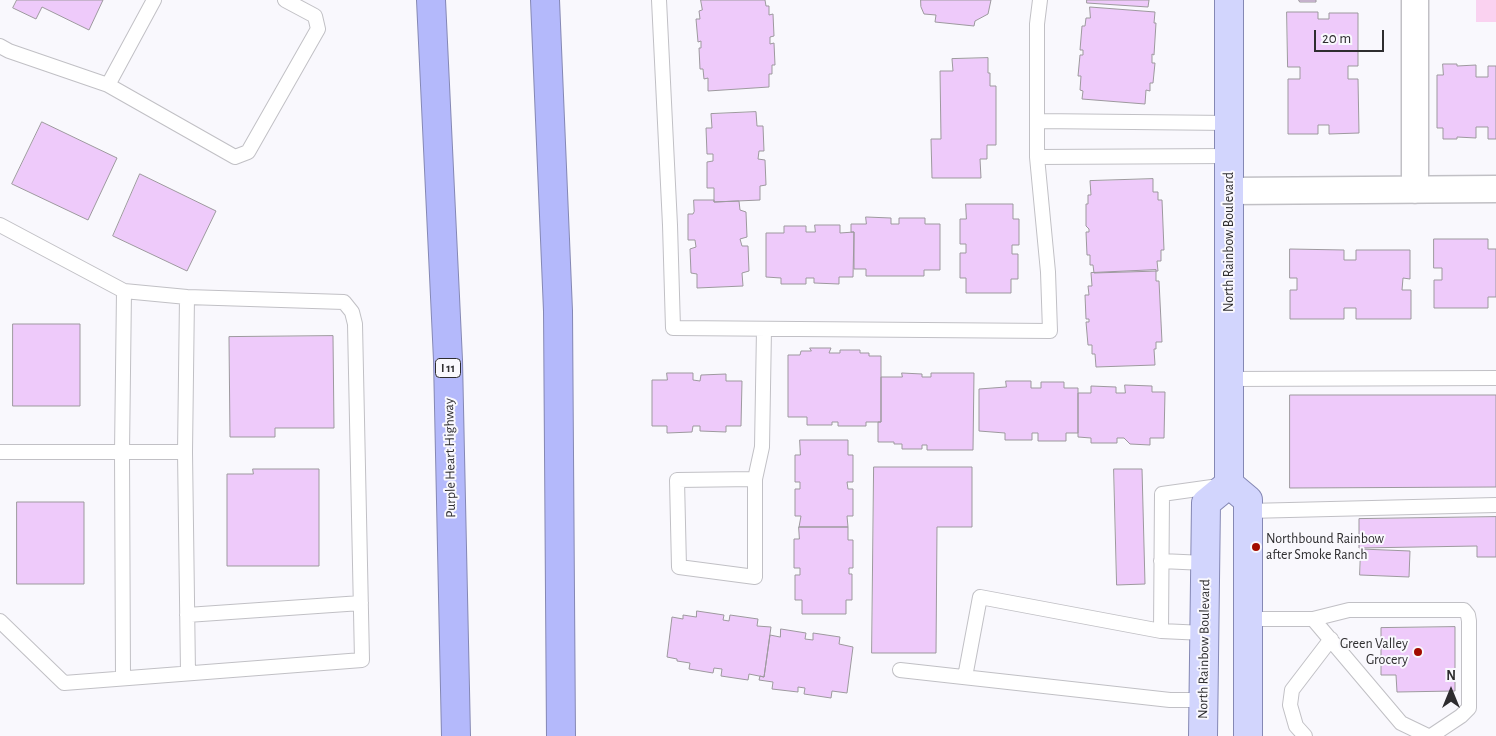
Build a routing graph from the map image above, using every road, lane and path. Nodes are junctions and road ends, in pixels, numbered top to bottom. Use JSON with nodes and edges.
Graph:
{"nodes":[{"id":1,"x":154,"y":0,"type":"edge"},
{"id":2,"x":285,"y":0,"type":"edge"},
{"id":3,"x":431,"y":0,"type":"edge"},
{"id":4,"x":545,"y":0,"type":"edge"},
{"id":5,"x":659,"y":0,"type":"edge"},
{"id":6,"x":1040,"y":0,"type":"edge"},
{"id":7,"x":1229,"y":0,"type":"edge"},
{"id":8,"x":1416,"y":0,"type":"edge"},
{"id":9,"x":0,"y":46,"type":"edge"},
{"id":10,"x":108,"y":85,"type":"junction"},
{"id":11,"x":1037,"y":122,"type":"junction"},
{"id":12,"x":1229,"y":123,"type":"junction"},
{"id":13,"x":1229,"y":156,"type":"junction"},
{"id":14,"x":1037,"y":157,"type":"junction"},
{"id":15,"x":1496,"y":189,"type":"edge"},
{"id":16,"x":1416,"y":190,"type":"junction"},
{"id":17,"x":1229,"y":191,"type":"junction"},
{"id":18,"x":0,"y":225,"type":"edge"},
{"id":19,"x":124,"y":291,"type":"junction"},
{"id":20,"x":187,"y":297,"type":"junction"},
{"id":21,"x":764,"y":329,"type":"junction"},
{"id":22,"x":1229,"y":378,"type":"junction"},
{"id":23,"x":1496,"y":378,"type":"edge"},
{"id":24,"x":0,"y":452,"type":"edge"},
{"id":25,"x":122,"y":452,"type":"junction"},
{"id":26,"x":185,"y":452,"type":"junction"},
{"id":27,"x":755,"y":479,"type":"junction"},
{"id":28,"x":1229,"y":484,"type":"junction"},
{"id":29,"x":1496,"y":505,"type":"edge"},
{"id":30,"x":1248,"y":511,"type":"junction"},
{"id":31,"x":1162,"y":561,"type":"junction"},
{"id":32,"x":1205,"y":563,"type":"junction"},
{"id":33,"x":361,"y":604,"type":"junction"},
{"id":34,"x":187,"y":616,"type":"junction"},
{"id":35,"x":1313,"y":618,"type":"junction"},
{"id":36,"x":1248,"y":619,"type":"junction"},
{"id":37,"x":0,"y":621,"type":"edge"},
{"id":38,"x":1161,"y":630,"type":"junction"},
{"id":39,"x":1204,"y":633,"type":"junction"},
{"id":40,"x":1331,"y":639,"type":"junction"},
{"id":41,"x":900,"y":670,"type":"dead end"},
{"id":42,"x":188,"y":673,"type":"junction"},
{"id":43,"x":965,"y":677,"type":"junction"},
{"id":44,"x":123,"y":678,"type":"junction"},
{"id":45,"x":1204,"y":700,"type":"junction"},
{"id":46,"x":562,"y":730,"type":"edge"},
{"id":47,"x":456,"y":736,"type":"edge"},
{"id":48,"x":1204,"y":736,"type":"edge"},
{"id":49,"x":1248,"y":736,"type":"edge"},
{"id":50,"x":1305,"y":736,"type":"edge"},
{"id":51,"x":1429,"y":736,"type":"edge"}],
"edges":[{"from":1,"to":10,"type":"lane"},
{"from":2,"to":10,"type":"lane"},
{"from":3,"to":47,"type":"highway","name":"Purple Heart Highway","number":"I 11"},
{"from":4,"to":46,"type":"highway"},
{"from":5,"to":21,"type":"lane"},
{"from":6,"to":11,"type":"lane"},
{"from":7,"to":12,"type":"main road","name":"North Rainbow Boulevard"},
{"from":8,"to":16,"type":"street"},
{"from":9,"to":10,"type":"lane"},
{"from":11,"to":12,"type":"lane"},
{"from":11,"to":14,"type":"lane"},
{"from":12,"to":13,"type":"main road","name":"North Rainbow Boulevard"},
{"from":13,"to":14,"type":"lane"},
{"from":13,"to":17,"type":"main road","name":"North Rainbow Boulevard"},
{"from":14,"to":21,"type":"lane"},
{"from":15,"to":16,"type":"street"},
{"from":16,"to":17,"type":"street"},
{"from":17,"to":22,"type":"main road","name":"North Rainbow Boulevard"},
{"from":18,"to":19,"type":"lane"},
{"from":19,"to":20,"type":"lane"},
{"from":19,"to":25,"type":"lane"},
{"from":20,"to":26,"type":"lane"},
{"from":20,"to":33,"type":"lane"},
{"from":21,"to":27,"type":"lane"},
{"from":22,"to":23,"type":"lane"},
{"from":22,"to":28,"type":"main road","name":"North Rainbow Boulevard"},
{"from":24,"to":25,"type":"lane"},
{"from":25,"to":26,"type":"lane"},
{"from":25,"to":44,"type":"lane"},
{"from":26,"to":34,"type":"lane"},
{"from":27,"to":27,"type":"lane"},
{"from":28,"to":30,"type":"main road"},
{"from":28,"to":31,"type":"lane"},
{"from":28,"to":32,"type":"main road","name":"North Rainbow Boulevard"},
{"from":29,"to":30,"type":"lane"},
{"from":30,"to":36,"type":"main road"},
{"from":31,"to":32,"type":"lane"},
{"from":31,"to":38,"type":"lane"},
{"from":32,"to":39,"type":"main road","name":"North Rainbow Boulevard"},
{"from":33,"to":34,"type":"lane"},
{"from":33,"to":42,"type":"lane"},
{"from":34,"to":42,"type":"lane"},
{"from":35,"to":36,"type":"lane"},
{"from":35,"to":40,"type":"lane"},
{"from":35,"to":51,"type":"lane"},
{"from":36,"to":49,"type":"main road"},
{"from":37,"to":44,"type":"lane"},
{"from":38,"to":39,"type":"lane"},
{"from":38,"to":43,"type":"lane"},
{"from":39,"to":45,"type":"main road","name":"North Rainbow Boulevard"},
{"from":40,"to":50,"type":"lane"},
{"from":40,"to":51,"type":"lane"},
{"from":41,"to":43,"type":"lane"},
{"from":42,"to":44,"type":"lane"},
{"from":43,"to":45,"type":"lane"},
{"from":45,"to":48,"type":"main road","name":"North Rainbow Boulevard"}]}
